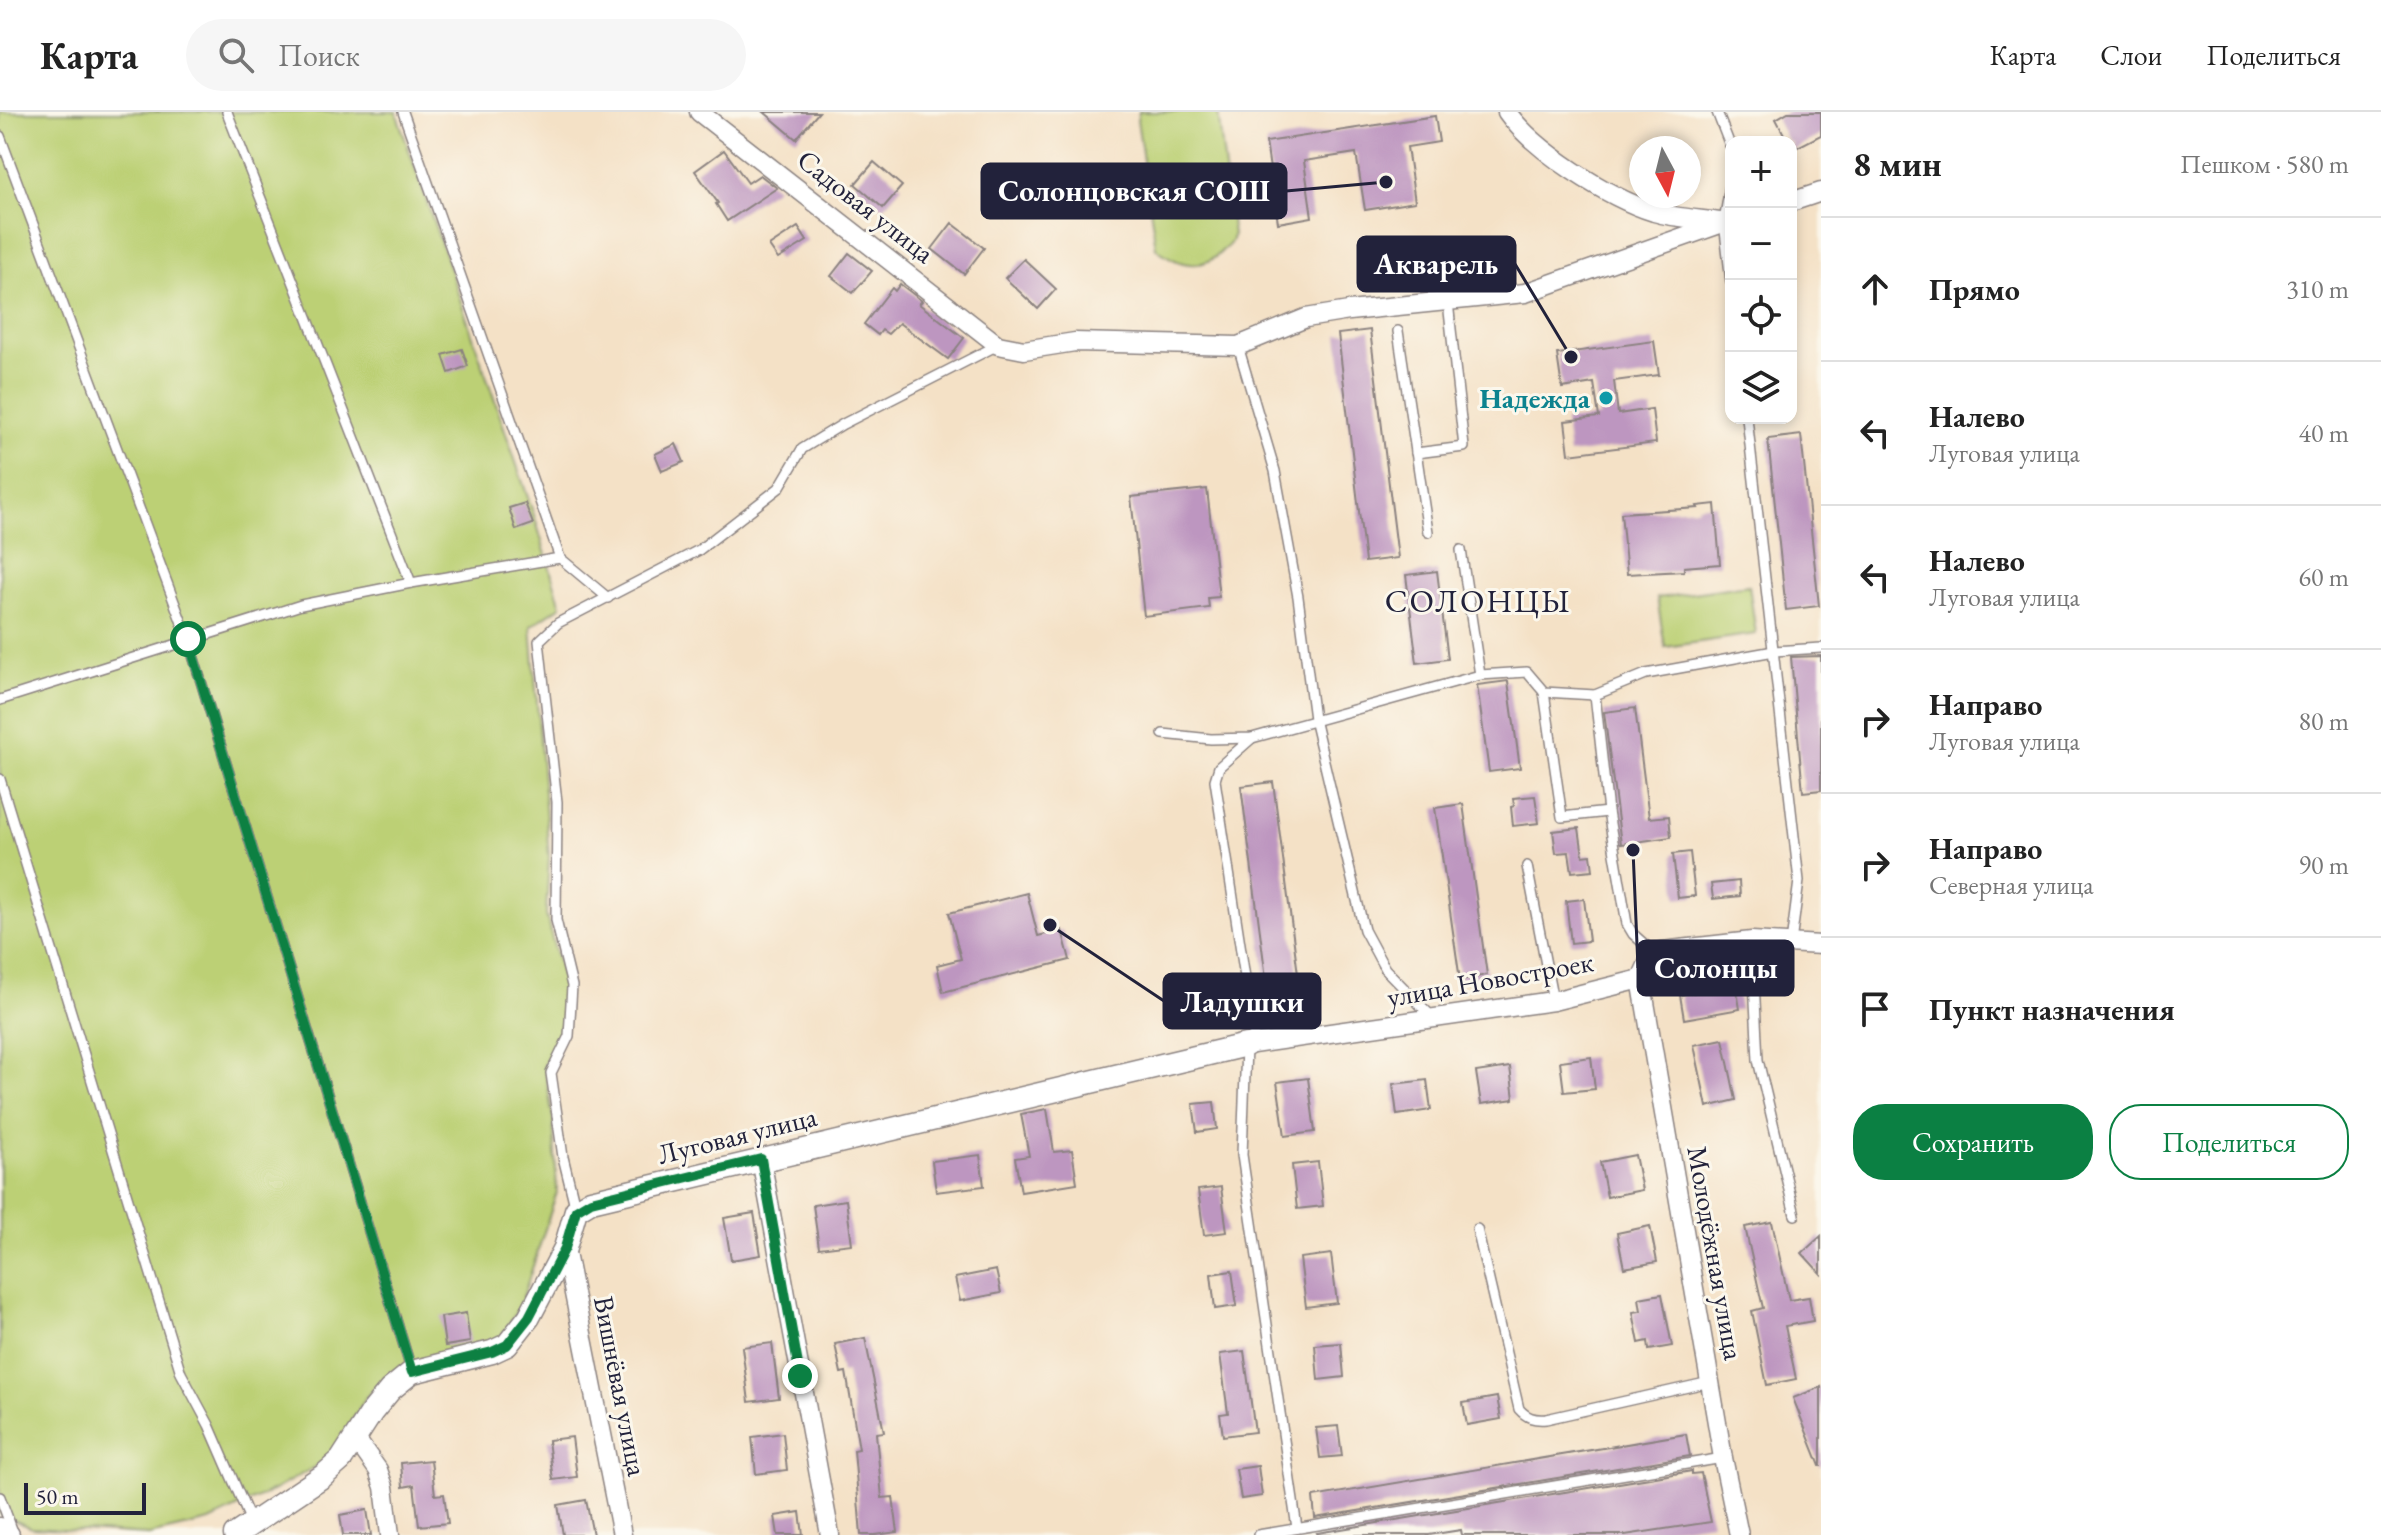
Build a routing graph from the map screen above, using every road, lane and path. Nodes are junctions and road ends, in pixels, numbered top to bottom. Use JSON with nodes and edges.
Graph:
{"nodes":[{"id":1,"x":227,"y":112,"type":"edge"},
{"id":2,"x":403,"y":112,"type":"edge"},
{"id":3,"x":699,"y":112,"type":"edge"},
{"id":4,"x":1507,"y":112,"type":"edge"},
{"id":5,"x":1717,"y":112,"type":"edge"},
{"id":6,"x":0,"y":136,"type":"edge"},
{"id":7,"x":1726,"y":136,"type":"edge"},
{"id":8,"x":1821,"y":192,"type":"edge"},
{"id":9,"x":1797,"y":200,"type":"edge"},
{"id":10,"x":1725,"y":221,"type":"edge"},
{"id":11,"x":1725,"y":222,"type":"edge"},
{"id":12,"x":1448,"y":302,"type":"junction"},
{"id":13,"x":1398,"y":331,"type":"dead end"},
{"id":14,"x":998,"y":345,"type":"junction"},
{"id":15,"x":1238,"y":346,"type":"junction"},
{"id":16,"x":1748,"y":424,"type":"edge"},
{"id":17,"x":1416,"y":453,"type":"junction"},
{"id":18,"x":1428,"y":532,"type":"dead end"},
{"id":19,"x":1461,"y":550,"type":"dead end"},
{"id":20,"x":560,"y":558,"type":"junction"},
{"id":21,"x":411,"y":583,"type":"junction"},
{"id":22,"x":608,"y":598,"type":"junction"},
{"id":23,"x":188,"y":639,"type":"junction"},
{"id":24,"x":1821,"y":648,"type":"edge"},
{"id":25,"x":1774,"y":651,"type":"junction"},
{"id":26,"x":1480,"y":675,"type":"junction"},
{"id":27,"x":1544,"y":692,"type":"junction"},
{"id":28,"x":1595,"y":695,"type":"junction"},
{"id":29,"x":0,"y":700,"type":"edge"},
{"id":30,"x":1314,"y":719,"type":"junction"},
{"id":31,"x":1163,"y":734,"type":"dead end"},
{"id":32,"x":1252,"y":738,"type":"junction"},
{"id":33,"x":0,"y":779,"type":"edge"},
{"id":34,"x":1608,"y":812,"type":"junction"},
{"id":35,"x":1527,"y":866,"type":"dead end"},
{"id":36,"x":1752,"y":941,"type":"junction"},
{"id":37,"x":1791,"y":944,"type":"junction"},
{"id":38,"x":1821,"y":945,"type":"edge"},
{"id":39,"x":1653,"y":952,"type":"junction"},
{"id":40,"x":1641,"y":979,"type":"junction"},
{"id":41,"x":1553,"y":1001,"type":"junction"},
{"id":42,"x":1434,"y":1019,"type":"junction"},
{"id":43,"x":1251,"y":1044,"type":"junction"},
{"id":44,"x":761,"y":1159,"type":"junction"},
{"id":45,"x":576,"y":1210,"type":"junction"},
{"id":46,"x":1795,"y":1215,"type":"dead end"},
{"id":47,"x":1477,"y":1229,"type":"dead end"},
{"id":48,"x":565,"y":1248,"type":"junction"},
{"id":49,"x":412,"y":1372,"type":"junction"},
{"id":50,"x":1710,"y":1382,"type":"junction"},
{"id":51,"x":356,"y":1439,"type":"junction"},
{"id":52,"x":1723,"y":1458,"type":"junction"},
{"id":53,"x":0,"y":1497,"type":"edge"},
{"id":54,"x":1297,"y":1528,"type":"junction"},
{"id":55,"x":0,"y":1529,"type":"edge"},
{"id":56,"x":243,"y":1530,"type":"edge"},
{"id":57,"x":11,"y":1535,"type":"edge"},
{"id":58,"x":390,"y":1535,"type":"edge"},
{"id":59,"x":622,"y":1535,"type":"edge"},
{"id":60,"x":830,"y":1535,"type":"edge"},
{"id":61,"x":1258,"y":1535,"type":"edge"},
{"id":62,"x":1736,"y":1535,"type":"edge"}],
"edges":[{"from":1,"to":21,"type":"lane"},
{"from":2,"to":20,"type":"lane"},
{"from":3,"to":14,"type":"street","name":"Садовая улица"},
{"from":4,"to":10,"type":"street"},
{"from":5,"to":7,"type":"lane"},
{"from":6,"to":23,"type":"lane"},
{"from":8,"to":9,"type":"street"},
{"from":11,"to":12,"type":"street"},
{"from":12,"to":15,"type":"street"},
{"from":12,"to":17,"type":"lane"},
{"from":13,"to":17,"type":"lane"},
{"from":14,"to":15,"type":"street"},
{"from":14,"to":22,"type":"lane"},
{"from":15,"to":30,"type":"lane"},
{"from":16,"to":25,"type":"lane"},
{"from":17,"to":18,"type":"lane"},
{"from":19,"to":26,"type":"lane"},
{"from":20,"to":21,"type":"lane"},
{"from":20,"to":22,"type":"lane"},
{"from":21,"to":23,"type":"lane"},
{"from":22,"to":45,"type":"lane"},
{"from":23,"to":29,"type":"lane"},
{"from":23,"to":49,"type":"lane"},
{"from":24,"to":25,"type":"lane"},
{"from":25,"to":28,"type":"lane"},
{"from":25,"to":37,"type":"lane"},
{"from":26,"to":27,"type":"lane"},
{"from":26,"to":30,"type":"lane"},
{"from":27,"to":28,"type":"lane"},
{"from":27,"to":34,"type":"lane"},
{"from":28,"to":34,"type":"lane"},
{"from":30,"to":32,"type":"lane"},
{"from":30,"to":42,"type":"lane"},
{"from":31,"to":32,"type":"lane"},
{"from":32,"to":43,"type":"lane"},
{"from":33,"to":56,"type":"lane"},
{"from":34,"to":39,"type":"lane"},
{"from":35,"to":41,"type":"lane"},
{"from":36,"to":37,"type":"street"},
{"from":36,"to":39,"type":"street"},
{"from":36,"to":46,"type":"lane"},
{"from":37,"to":38,"type":"street"},
{"from":39,"to":40,"type":"street"},
{"from":40,"to":41,"type":"street","name":"улица Новостроек"},
{"from":40,"to":50,"type":"street","name":"Молодёжная улица"},
{"from":41,"to":42,"type":"street","name":"улица Новостроек"},
{"from":42,"to":43,"type":"street","name":"улица Новостроек"},
{"from":43,"to":44,"type":"street","name":"Луговая улица"},
{"from":43,"to":54,"type":"lane"},
{"from":44,"to":45,"type":"street","name":"Луговая улица"},
{"from":44,"to":60,"type":"street"},
{"from":45,"to":48,"type":"street"},
{"from":47,"to":50,"type":"lane"},
{"from":48,"to":49,"type":"street"},
{"from":48,"to":59,"type":"street","name":"Вишнёвая улица"},
{"from":49,"to":51,"type":"street"},
{"from":50,"to":52,"type":"street","name":"Молодёжная улица"},
{"from":51,"to":56,"type":"street"},
{"from":51,"to":58,"type":"street"},
{"from":52,"to":54,"type":"lane"},
{"from":52,"to":62,"type":"street","name":"Молодёжная улица"},
{"from":53,"to":57,"type":"lane"},
{"from":54,"to":61,"type":"lane"},
{"from":55,"to":57,"type":"street"}]}
